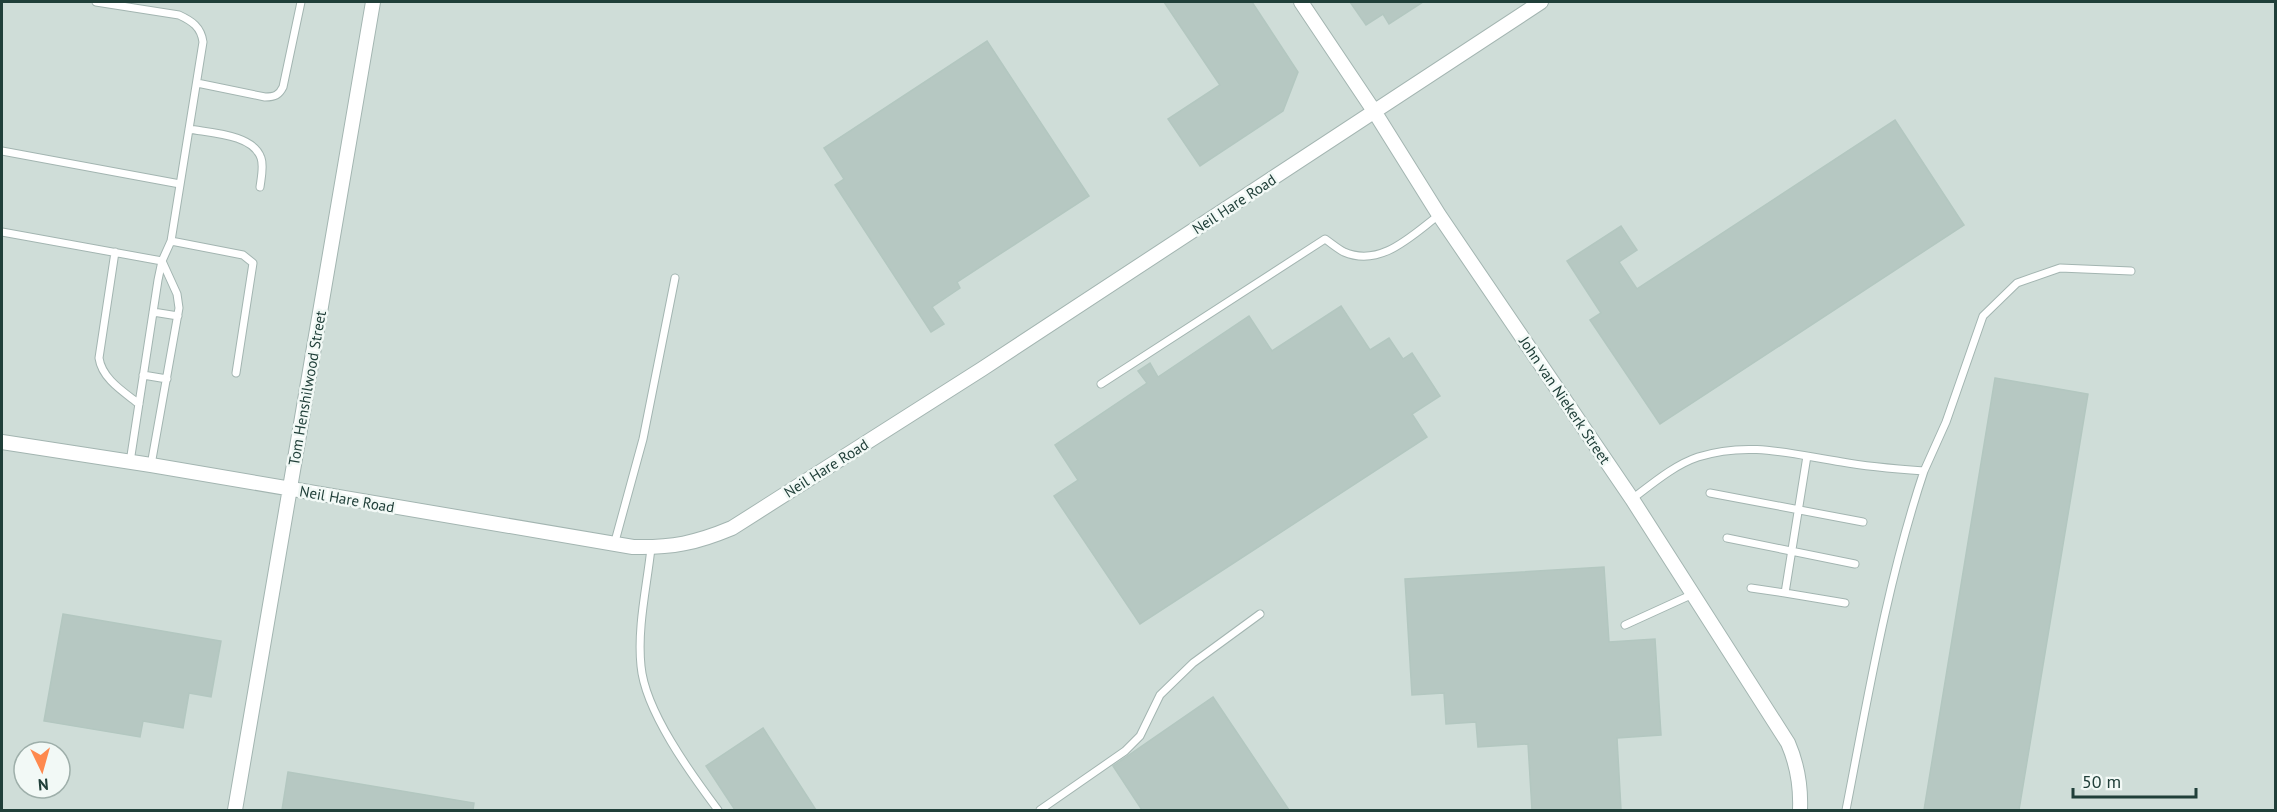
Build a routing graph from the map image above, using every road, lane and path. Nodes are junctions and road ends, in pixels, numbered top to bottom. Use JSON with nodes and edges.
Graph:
{"nodes":[{"id":1,"x":96,"y":2,"type":"edge"},
{"id":2,"x":301,"y":2,"type":"edge"},
{"id":3,"x":373,"y":2,"type":"edge"},
{"id":4,"x":1301,"y":2,"type":"edge"},
{"id":5,"x":1541,"y":2,"type":"edge"},
{"id":6,"x":197,"y":82,"type":"junction"},
{"id":7,"x":1374,"y":111,"type":"junction"},
{"id":8,"x":189,"y":129,"type":"junction"},
{"id":9,"x":2,"y":151,"type":"edge"},
{"id":10,"x":180,"y":184,"type":"junction"},
{"id":11,"x":260,"y":187,"type":"dead end"},
{"id":12,"x":1439,"y":215,"type":"junction"},
{"id":13,"x":2,"y":232,"type":"edge"},
{"id":14,"x":171,"y":241,"type":"junction"},
{"id":15,"x":115,"y":252,"type":"junction"},
{"id":16,"x":162,"y":261,"type":"junction"},
{"id":17,"x":2131,"y":271,"type":"dead end"},
{"id":18,"x":675,"y":278,"type":"dead end"},
{"id":19,"x":153,"y":312,"type":"junction"},
{"id":20,"x":178,"y":316,"type":"junction"},
{"id":21,"x":236,"y":373,"type":"dead end"},
{"id":22,"x":142,"y":375,"type":"junction"},
{"id":23,"x":167,"y":379,"type":"junction"},
{"id":24,"x":1101,"y":384,"type":"dead end"},
{"id":25,"x":139,"y":404,"type":"junction"},
{"id":26,"x":2,"y":442,"type":"edge"},
{"id":27,"x":1807,"y":456,"type":"junction"},
{"id":28,"x":130,"y":462,"type":"junction"},
{"id":29,"x":151,"y":465,"type":"junction"},
{"id":30,"x":1924,"y":471,"type":"junction"},
{"id":31,"x":289,"y":490,"type":"junction"},
{"id":32,"x":1710,"y":493,"type":"dead end"},
{"id":33,"x":1632,"y":499,"type":"junction"},
{"id":34,"x":1797,"y":508,"type":"junction"},
{"id":35,"x":1863,"y":522,"type":"dead end"},
{"id":36,"x":1727,"y":538,"type":"dead end"},
{"id":37,"x":614,"y":545,"type":"junction"},
{"id":38,"x":651,"y":548,"type":"junction"},
{"id":39,"x":1790,"y":550,"type":"junction"},
{"id":40,"x":1855,"y":564,"type":"dead end"},
{"id":41,"x":1751,"y":588,"type":"dead end"},
{"id":42,"x":1785,"y":593,"type":"junction"},
{"id":43,"x":1693,"y":594,"type":"junction"},
{"id":44,"x":1845,"y":603,"type":"dead end"},
{"id":45,"x":1260,"y":614,"type":"dead end"},
{"id":46,"x":1625,"y":625,"type":"dead end"},
{"id":47,"x":235,"y":810,"type":"edge"},
{"id":48,"x":718,"y":810,"type":"edge"},
{"id":49,"x":1040,"y":810,"type":"edge"},
{"id":50,"x":1800,"y":810,"type":"edge"},
{"id":51,"x":1846,"y":810,"type":"edge"}],
"edges":[{"from":1,"to":6,"type":"lane"},
{"from":2,"to":6,"type":"lane"},
{"from":3,"to":31,"type":"street","name":"Tom Henshilwood Street"},
{"from":4,"to":7,"type":"street","name":"John van Niekerk Street"},
{"from":5,"to":7,"type":"street","name":"Neil Hare Road"},
{"from":6,"to":8,"type":"lane"},
{"from":7,"to":12,"type":"street","name":"John van Niekerk Street"},
{"from":7,"to":38,"type":"street","name":"Neil Hare Road"},
{"from":8,"to":10,"type":"lane"},
{"from":8,"to":11,"type":"lane"},
{"from":9,"to":10,"type":"lane"},
{"from":10,"to":14,"type":"lane"},
{"from":12,"to":24,"type":"lane"},
{"from":12,"to":33,"type":"street","name":"John van Niekerk Street"},
{"from":13,"to":15,"type":"lane"},
{"from":14,"to":16,"type":"lane"},
{"from":14,"to":21,"type":"lane"},
{"from":15,"to":16,"type":"lane"},
{"from":15,"to":25,"type":"lane"},
{"from":16,"to":19,"type":"lane"},
{"from":16,"to":20,"type":"lane"},
{"from":17,"to":30,"type":"lane"},
{"from":18,"to":37,"type":"lane"},
{"from":19,"to":20,"type":"lane"},
{"from":19,"to":22,"type":"lane"},
{"from":20,"to":23,"type":"lane"},
{"from":22,"to":23,"type":"lane"},
{"from":22,"to":25,"type":"lane"},
{"from":23,"to":29,"type":"lane"},
{"from":25,"to":28,"type":"lane"},
{"from":26,"to":28,"type":"street","name":"Neil Hare Road"},
{"from":27,"to":30,"type":"lane"},
{"from":27,"to":33,"type":"lane"},
{"from":27,"to":34,"type":"lane"},
{"from":28,"to":29,"type":"street","name":"Neil Hare Road"},
{"from":29,"to":31,"type":"street","name":"Neil Hare Road"},
{"from":30,"to":51,"type":"lane"},
{"from":31,"to":37,"type":"street","name":"Neil Hare Road"},
{"from":31,"to":47,"type":"street","name":"Tom Henshilwood Street"},
{"from":32,"to":34,"type":"lane"},
{"from":33,"to":43,"type":"street","name":"John van Niekerk Street"},
{"from":34,"to":35,"type":"lane"},
{"from":34,"to":39,"type":"lane"},
{"from":36,"to":39,"type":"lane"},
{"from":37,"to":38,"type":"street","name":"Neil Hare Road"},
{"from":38,"to":48,"type":"lane"},
{"from":39,"to":40,"type":"lane"},
{"from":39,"to":42,"type":"lane"},
{"from":41,"to":42,"type":"lane"},
{"from":42,"to":44,"type":"lane"},
{"from":43,"to":46,"type":"lane"},
{"from":43,"to":50,"type":"street","name":"John van Niekerk Street"},
{"from":45,"to":49,"type":"lane"}]}
